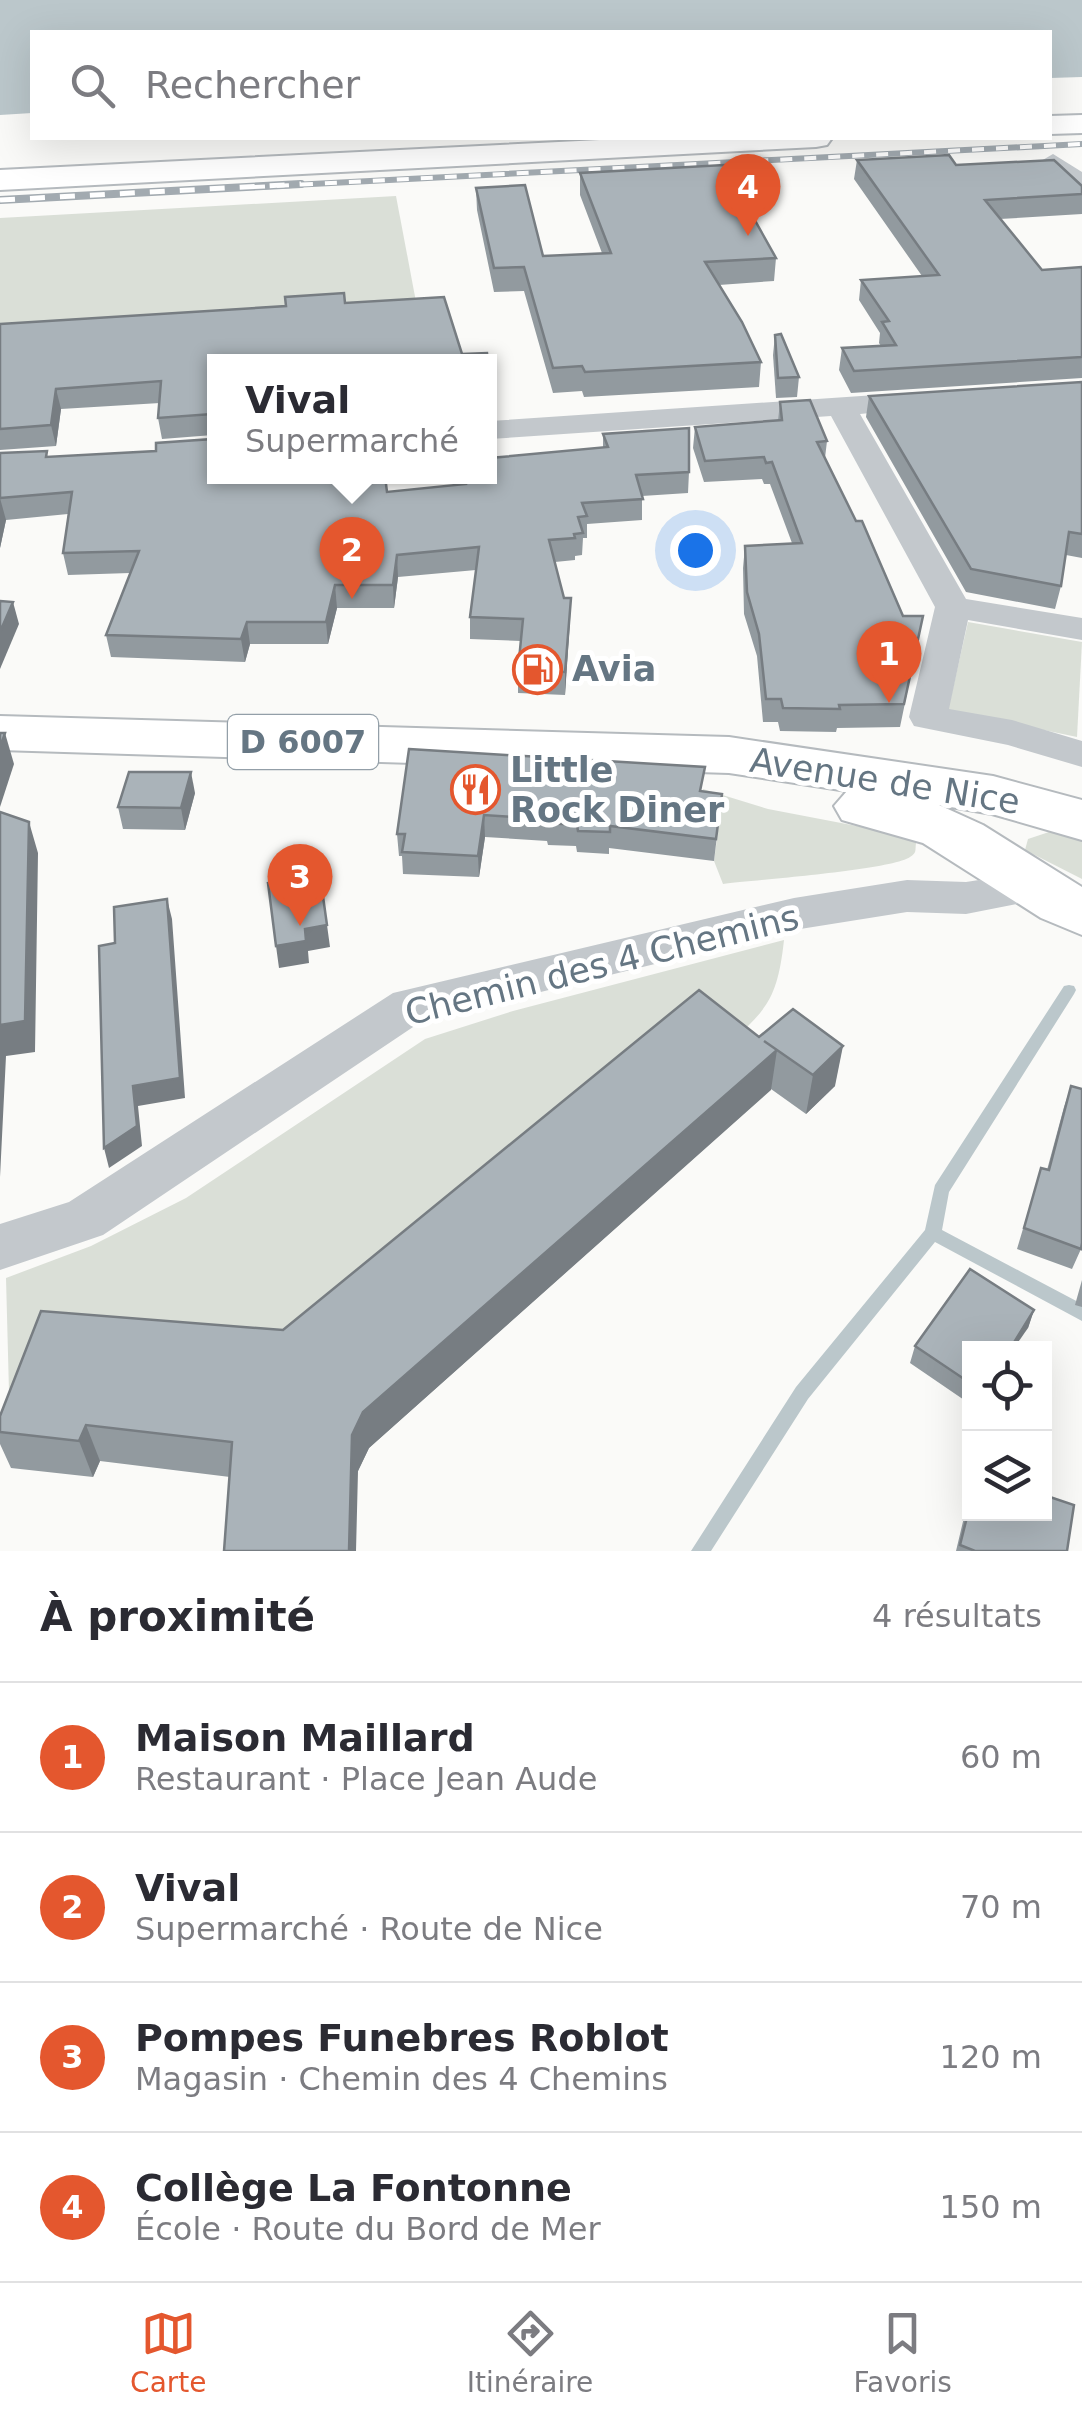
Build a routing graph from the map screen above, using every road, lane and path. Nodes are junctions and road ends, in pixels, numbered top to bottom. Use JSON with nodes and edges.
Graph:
{"nodes":[{"id":1,"x":1082,"y":124,"type":"edge"},
{"id":2,"x":1052,"y":125,"type":"edge"},
{"id":3,"x":777,"y":140,"type":"edge"},
{"id":4,"x":1053,"y":161,"type":"edge"},
{"id":5,"x":0,"y":180,"type":"edge"},
{"id":6,"x":1082,"y":184,"type":"edge"},
{"id":7,"x":952,"y":399,"type":"edge"},
{"id":8,"x":842,"y":407,"type":"junction"},
{"id":9,"x":497,"y":430,"type":"edge"},
{"id":10,"x":953,"y":608,"type":"junction"},
{"id":11,"x":1082,"y":629,"type":"edge"},
{"id":12,"x":0,"y":733,"type":"edge"},
{"id":13,"x":1082,"y":754,"type":"edge"},
{"id":14,"x":661,"y":756,"type":"junction"},
{"id":15,"x":1082,"y":820,"type":"edge"},
{"id":16,"x":1082,"y":830,"type":"edge"},
{"id":17,"x":976,"y":850,"type":"junction"},
{"id":18,"x":907,"y":896,"type":"junction"},
{"id":19,"x":1057,"y":900,"type":"edge"},
{"id":20,"x":0,"y":1247,"type":"edge"}],
"edges":[{"from":1,"to":2,"type":"main road"},
{"from":3,"to":5,"type":"main road"},
{"from":4,"to":6,"type":"street"},
{"from":7,"to":8,"type":"street"},
{"from":8,"to":9,"type":"street"},
{"from":8,"to":10,"type":"street"},
{"from":10,"to":11,"type":"street"},
{"from":10,"to":13,"type":"street"},
{"from":12,"to":14,"type":"main road","number":"D 6007"},
{"from":14,"to":15,"type":"main road","name":"Avenue de Nice","number":"D 6007"},
{"from":14,"to":17,"type":"main road","name":"Avenue de Nice","number":"D 6007"},
{"from":16,"to":17,"type":"main road"},
{"from":17,"to":18,"type":"street"},
{"from":17,"to":19,"type":"main road","name":"Avenue de Nice","number":"D 6007"},
{"from":18,"to":19,"type":"street"},
{"from":18,"to":20,"type":"street","name":"Chemin des 4 Chemins"}]}
